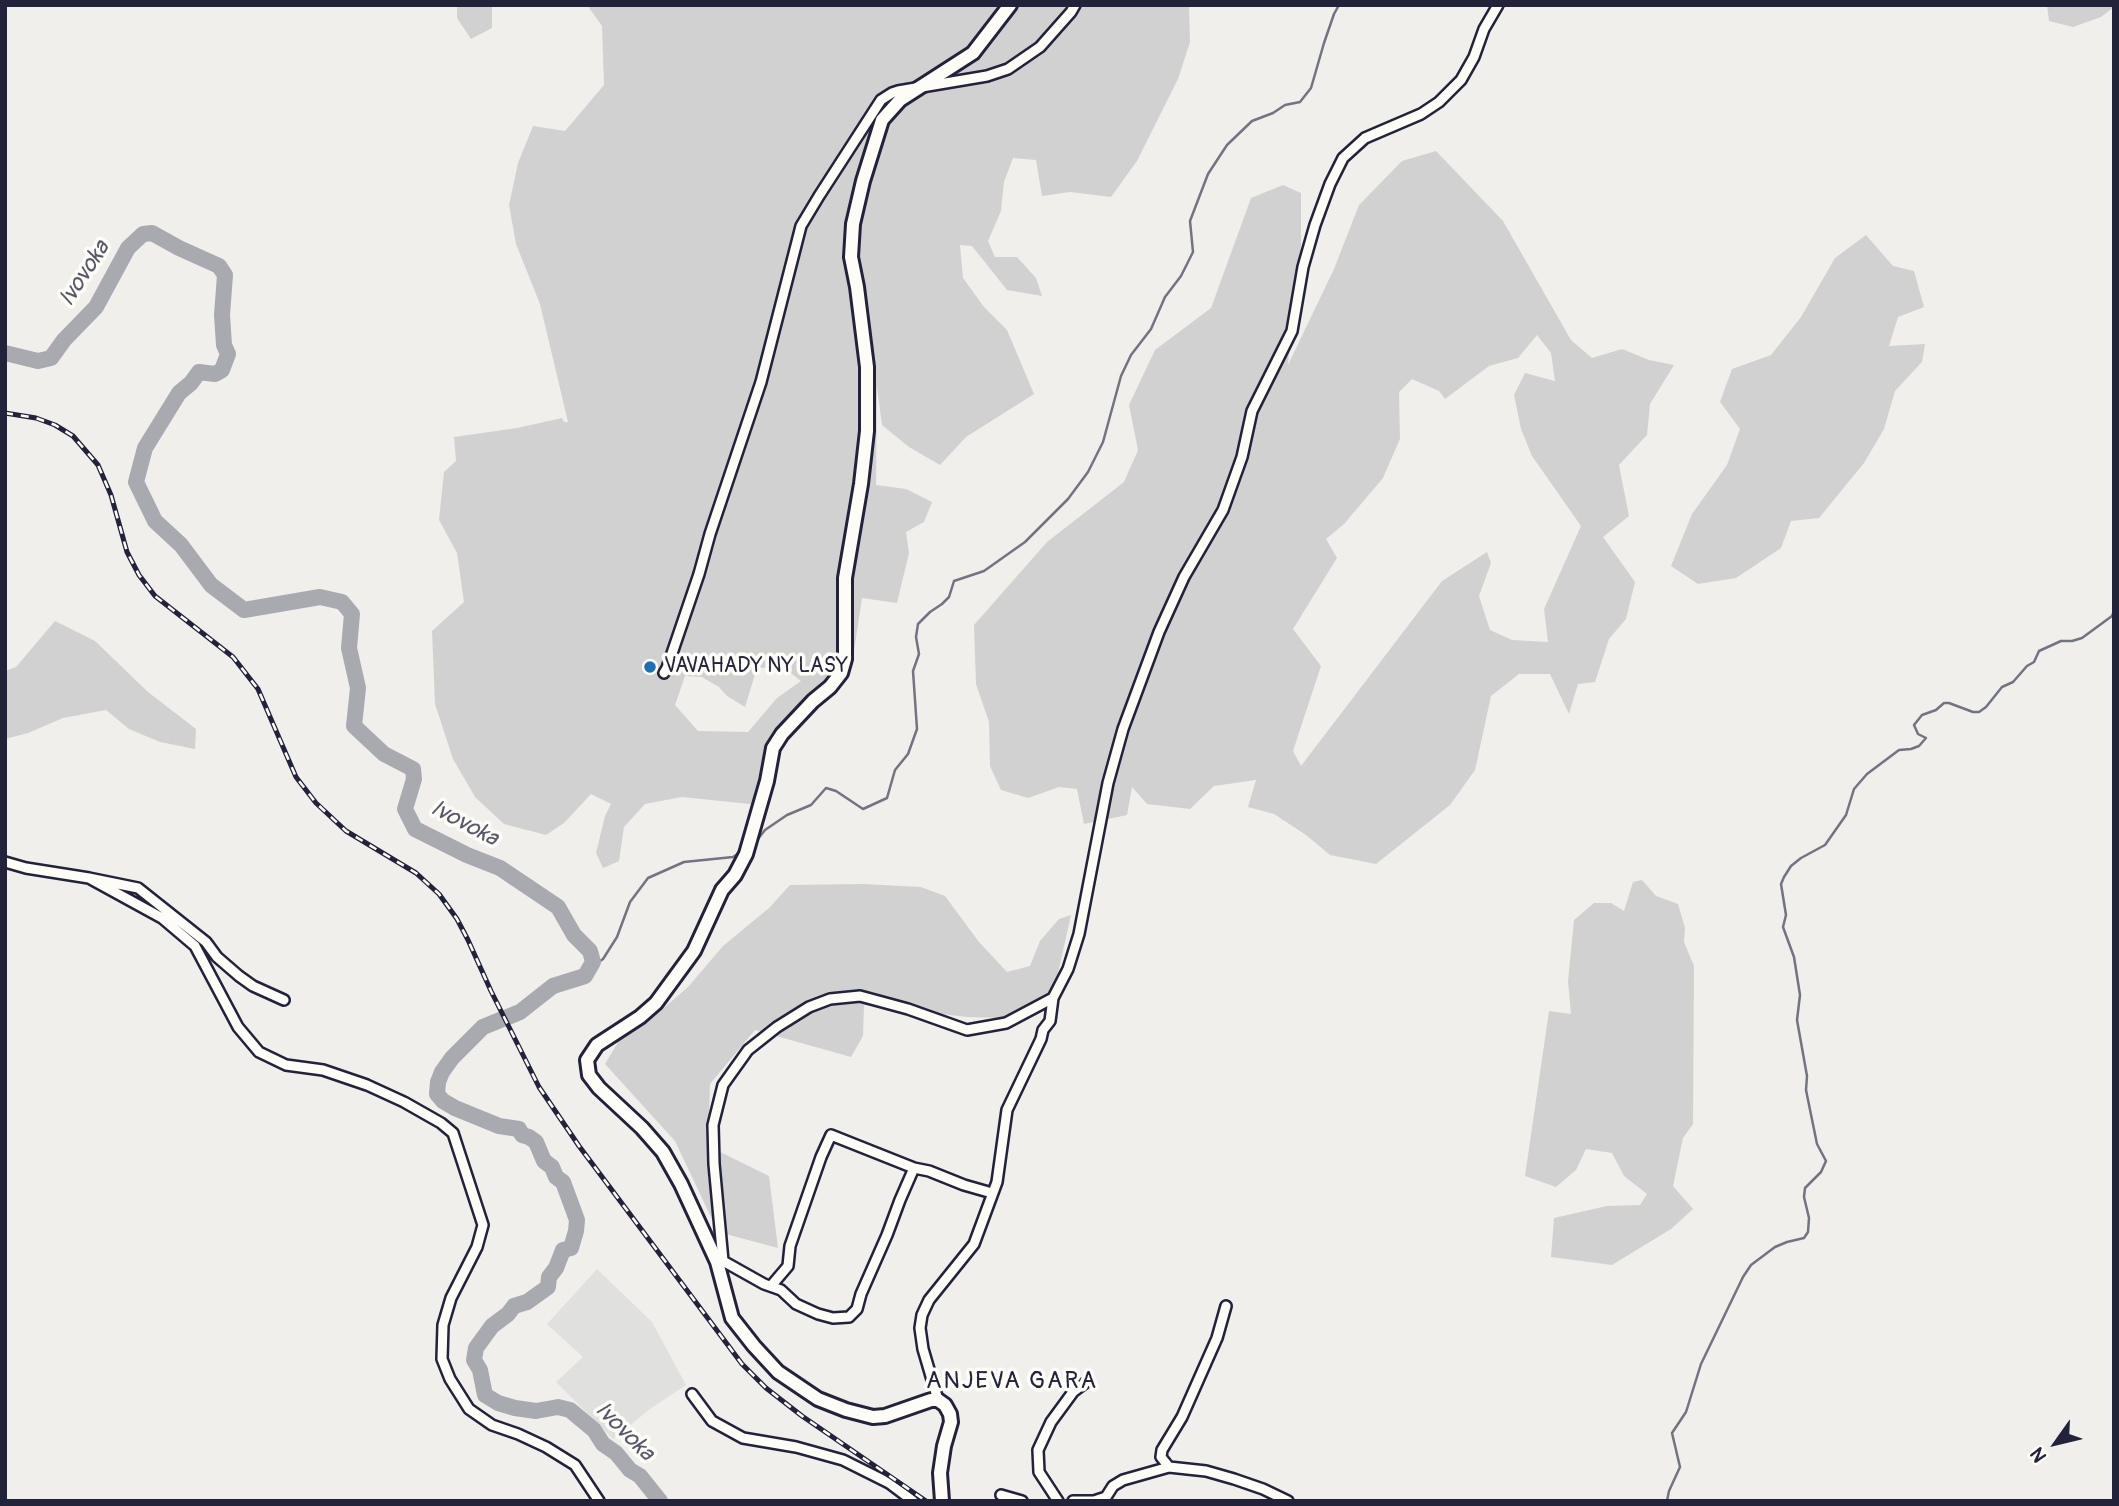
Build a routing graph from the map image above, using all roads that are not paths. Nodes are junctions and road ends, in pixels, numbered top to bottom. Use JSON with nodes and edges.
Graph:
{"nodes":[{"id":1,"x":1010,"y":5,"type":"edge"},
{"id":2,"x":1075,"y":5,"type":"edge"},
{"id":3,"x":1498,"y":5,"type":"edge"},
{"id":4,"x":919,"y":87,"type":"junction"},
{"id":5,"x":664,"y":673,"type":"dead end"},
{"id":6,"x":5,"y":862,"type":"edge"},
{"id":7,"x":89,"y":878,"type":"junction"},
{"id":8,"x":1053,"y":998,"type":"junction"},
{"id":9,"x":284,"y":1000,"type":"dead end"},
{"id":10,"x":914,"y":1168,"type":"junction"},
{"id":11,"x":992,"y":1193,"type":"junction"},
{"id":12,"x":720,"y":1261,"type":"junction"},
{"id":13,"x":771,"y":1286,"type":"junction"},
{"id":14,"x":1226,"y":1306,"type":"dead end"},
{"id":15,"x":1085,"y":1383,"type":"dead end"},
{"id":16,"x":692,"y":1394,"type":"dead end"},
{"id":17,"x":938,"y":1400,"type":"junction"},
{"id":18,"x":1169,"y":1466,"type":"junction"},
{"id":19,"x":1000,"y":1495,"type":"dead end"},
{"id":20,"x":599,"y":1501,"type":"edge"},
{"id":21,"x":913,"y":1501,"type":"edge"},
{"id":22,"x":942,"y":1501,"type":"edge"},
{"id":23,"x":1022,"y":1501,"type":"edge"},
{"id":24,"x":1058,"y":1501,"type":"edge"},
{"id":25,"x":1073,"y":1501,"type":"edge"},
{"id":26,"x":1288,"y":1501,"type":"edge"}],
"edges":[{"from":1,"to":4,"type":"street"},
{"from":2,"to":4,"type":"street"},
{"from":3,"to":8,"type":"street"},
{"from":4,"to":5,"type":"street"},
{"from":4,"to":12,"type":"street"},
{"from":6,"to":7,"type":"street"},
{"from":7,"to":9,"type":"street"},
{"from":7,"to":20,"type":"street"},
{"from":8,"to":11,"type":"street"},
{"from":8,"to":12,"type":"street"},
{"from":10,"to":11,"type":"street"},
{"from":10,"to":13,"type":"street"},
{"from":10,"to":13,"type":"street"},
{"from":11,"to":17,"type":"street"},
{"from":12,"to":13,"type":"street"},
{"from":12,"to":17,"type":"street"},
{"from":14,"to":18,"type":"street"},
{"from":15,"to":24,"type":"street"},
{"from":16,"to":21,"type":"street"},
{"from":17,"to":22,"type":"street"},
{"from":18,"to":25,"type":"street"},
{"from":18,"to":26,"type":"street"},
{"from":19,"to":23,"type":"street"}]}
